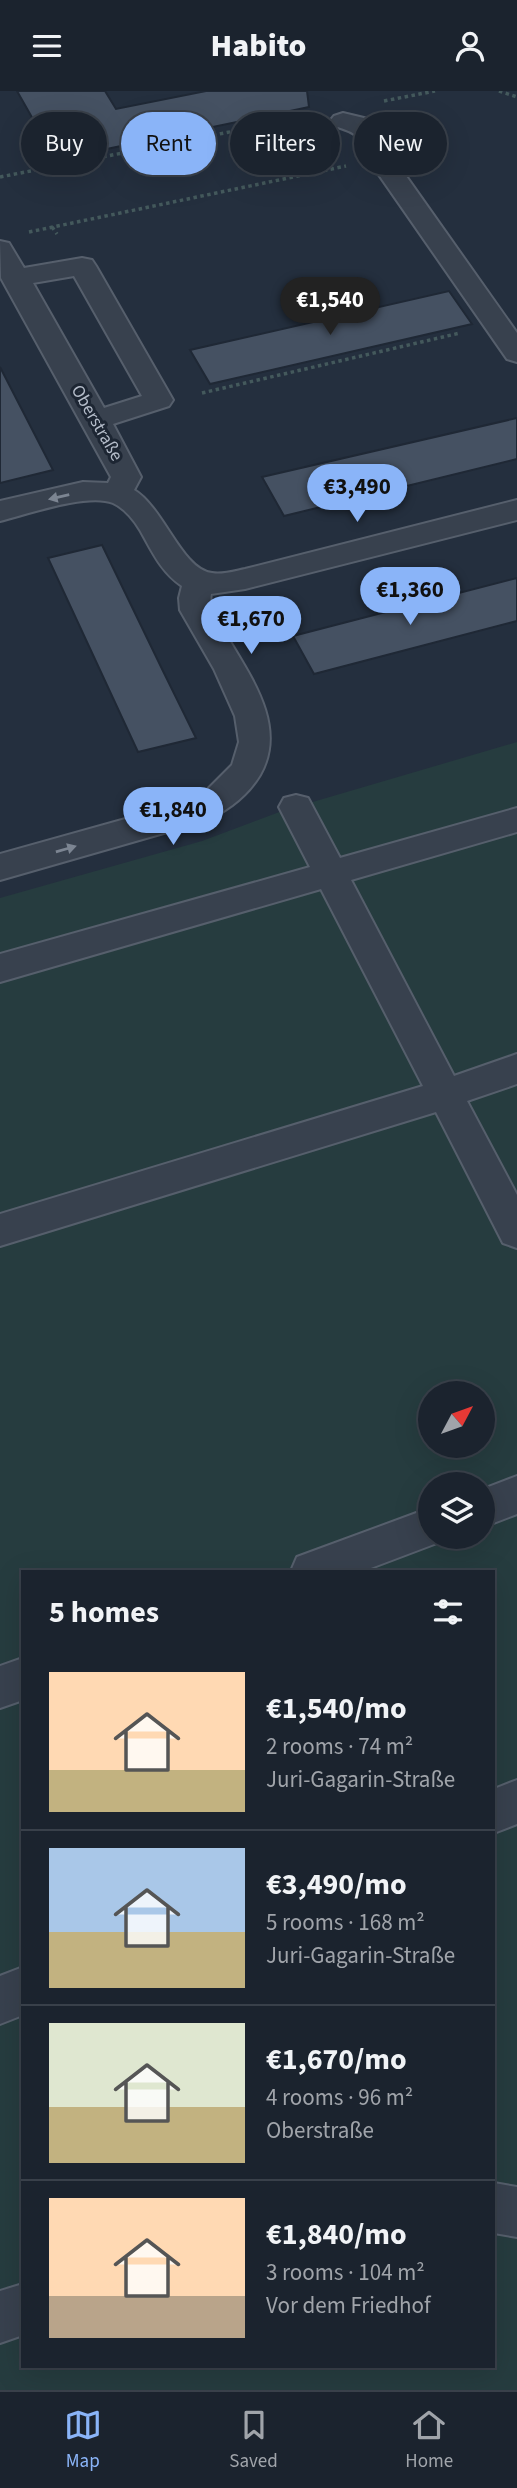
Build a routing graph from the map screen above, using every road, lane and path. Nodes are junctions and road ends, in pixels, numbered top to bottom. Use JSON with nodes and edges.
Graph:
{"nodes":[{"id":1,"x":435,"y":91,"type":"edge"},
{"id":2,"x":499,"y":91,"type":"edge"},
{"id":3,"x":517,"y":97,"type":"edge"},
{"id":4,"x":374,"y":103,"type":"dead end"},
{"id":5,"x":230,"y":136,"type":"edge"},
{"id":6,"x":354,"y":165,"type":"edge"},
{"id":7,"x":392,"y":175,"type":"edge"},
{"id":8,"x":0,"y":177,"type":"edge"},
{"id":9,"x":52,"y":227,"type":"junction"},
{"id":10,"x":26,"y":233,"type":"dead end"},
{"id":11,"x":57,"y":234,"type":"dead end"},
{"id":12,"x":0,"y":249,"type":"edge"},
{"id":13,"x":15,"y":278,"type":"junction"},
{"id":14,"x":497,"y":324,"type":"junction"},
{"id":15,"x":517,"y":352,"type":"edge"},
{"id":16,"x":202,"y":393,"type":"dead end"},
{"id":17,"x":95,"y":420,"type":"junction"},
{"id":18,"x":118,"y":493,"type":"junction"},
{"id":19,"x":517,"y":510,"type":"edge"},
{"id":20,"x":0,"y":511,"type":"edge"},
{"id":21,"x":200,"y":582,"type":"junction"},
{"id":22,"x":296,"y":807,"type":"dead end"},
{"id":23,"x":517,"y":820,"type":"edge"},
{"id":24,"x":0,"y":867,"type":"edge"},
{"id":25,"x":330,"y":873,"type":"junction"},
{"id":26,"x":0,"y":968,"type":"edge"},
{"id":27,"x":517,"y":1069,"type":"edge"},
{"id":28,"x":444,"y":1094,"type":"junction"},
{"id":29,"x":0,"y":1230,"type":"edge"},
{"id":30,"x":517,"y":1232,"type":"edge"},
{"id":31,"x":517,"y":1495,"type":"edge"},
{"id":32,"x":495,"y":1503,"type":"edge"},
{"id":33,"x":418,"y":1531,"type":"edge"},
{"id":34,"x":315,"y":1570,"type":"edge"},
{"id":35,"x":21,"y":1680,"type":"edge"},
{"id":36,"x":0,"y":1687,"type":"edge"},
{"id":37,"x":517,"y":1802,"type":"edge"},
{"id":38,"x":495,"y":1811,"type":"edge"},
{"id":39,"x":21,"y":1992,"type":"edge"},
{"id":40,"x":0,"y":2000,"type":"edge"},
{"id":41,"x":495,"y":2208,"type":"edge"},
{"id":42,"x":517,"y":2212,"type":"edge"},
{"id":43,"x":21,"y":2310,"type":"edge"},
{"id":44,"x":0,"y":2317,"type":"edge"}],
"edges":[{"from":1,"to":4,"type":"path"},
{"from":2,"to":3,"type":"path"},
{"from":5,"to":8,"type":"path"},
{"from":6,"to":9,"type":"path"},
{"from":7,"to":14,"type":"street"},
{"from":9,"to":10,"type":"path"},
{"from":9,"to":11,"type":"path"},
{"from":12,"to":13,"type":"street","name":"Oberstraße"},
{"from":13,"to":17,"type":"street","name":"Oberstraße"},
{"from":13,"to":17,"type":"street"},
{"from":14,"to":15,"type":"street"},
{"from":14,"to":16,"type":"path"},
{"from":17,"to":18,"type":"street","name":"Oberstraße"},
{"from":18,"to":20,"type":"street","one_way":true},
{"from":18,"to":21,"type":"street","name":"Oberstraße"},
{"from":19,"to":21,"type":"street"},
{"from":24,"to":21,"type":"street","one_way":true},
{"from":22,"to":25,"type":"street"},
{"from":23,"to":25,"type":"street"},
{"from":25,"to":26,"type":"street"},
{"from":25,"to":28,"type":"street"},
{"from":27,"to":28,"type":"street"},
{"from":28,"to":29,"type":"street"},
{"from":28,"to":30,"type":"street"},
{"from":31,"to":32,"type":"street"},
{"from":33,"to":34,"type":"street"},
{"from":35,"to":36,"type":"street"},
{"from":37,"to":38,"type":"street"},
{"from":39,"to":40,"type":"street"},
{"from":41,"to":42,"type":"street"},
{"from":43,"to":44,"type":"street"}]}
